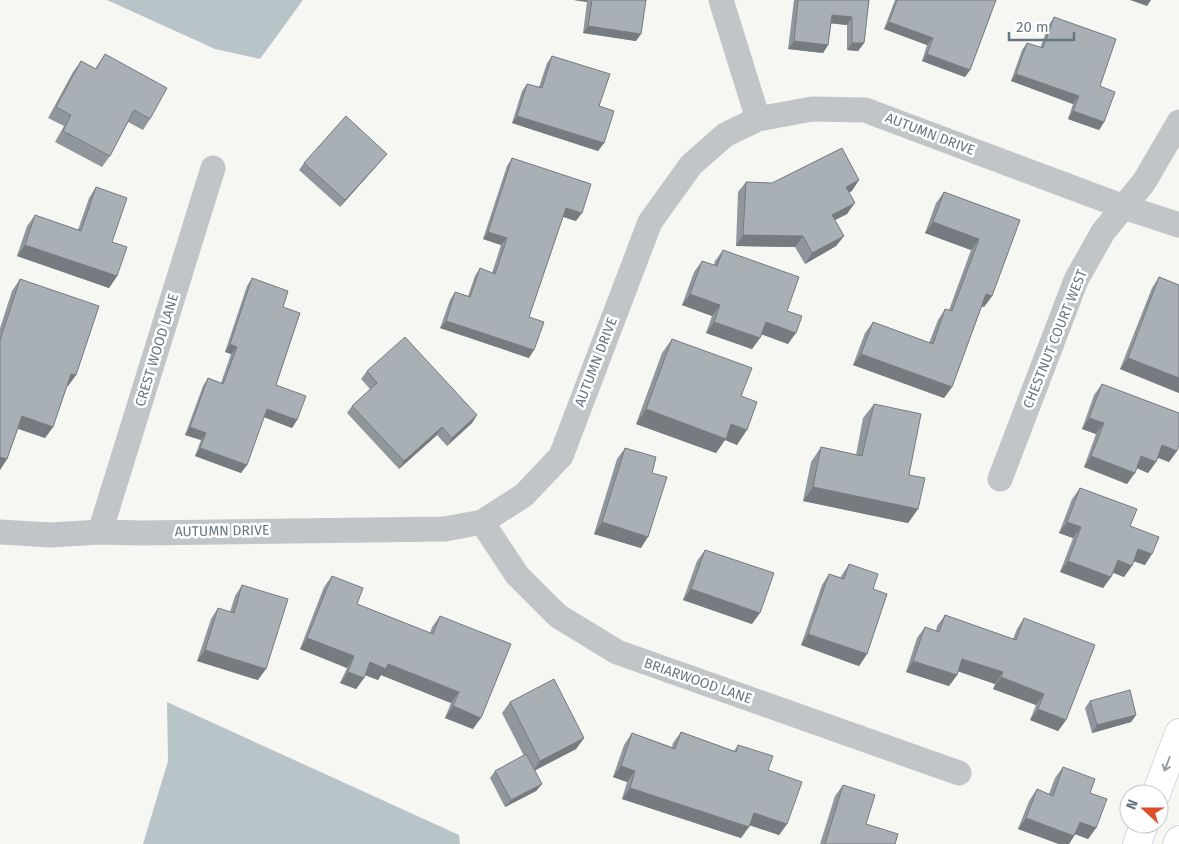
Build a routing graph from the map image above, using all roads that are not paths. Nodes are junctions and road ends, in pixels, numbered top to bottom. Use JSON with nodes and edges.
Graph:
{"nodes":[{"id":1,"x":721,"y":0,"type":"edge"},
{"id":2,"x":758,"y":119,"type":"junction"},
{"id":3,"x":1179,"y":122,"type":"edge"},
{"id":4,"x":213,"y":168,"type":"dead end"},
{"id":5,"x":1124,"y":207,"type":"junction"},
{"id":6,"x":1179,"y":225,"type":"edge"},
{"id":7,"x":1000,"y":479,"type":"dead end"},
{"id":8,"x":482,"y":522,"type":"junction"},
{"id":9,"x":0,"y":532,"type":"edge"},
{"id":10,"x":100,"y":532,"type":"junction"},
{"id":11,"x":1179,"y":733,"type":"edge"},
{"id":12,"x":959,"y":773,"type":"dead end"},
{"id":13,"x":1160,"y":784,"type":"edge"},
{"id":14,"x":1179,"y":840,"type":"edge"},
{"id":15,"x":1177,"y":844,"type":"edge"}],
"edges":[{"from":1,"to":2,"type":"street"},
{"from":2,"to":5,"type":"street","name":"AUTUMN DRIVE"},
{"from":2,"to":8,"type":"street","name":"AUTUMN DRIVE"},
{"from":3,"to":5,"type":"street","name":"CHESTNUT COURT WEST"},
{"from":4,"to":10,"type":"street","name":"CREST WOOD LANE"},
{"from":5,"to":6,"type":"street","name":"AUTUMN DRIVE"},
{"from":5,"to":7,"type":"street","name":"CHESTNUT COURT WEST"},
{"from":8,"to":10,"type":"street","name":"AUTUMN DRIVE"},
{"from":8,"to":12,"type":"street","name":"BRIARWOOD LANE"},
{"from":9,"to":10,"type":"street","name":"AUTUMN DRIVE"},
{"from":11,"to":13,"type":"main road","one_way":true},
{"from":14,"to":15,"type":"main road"}]}
